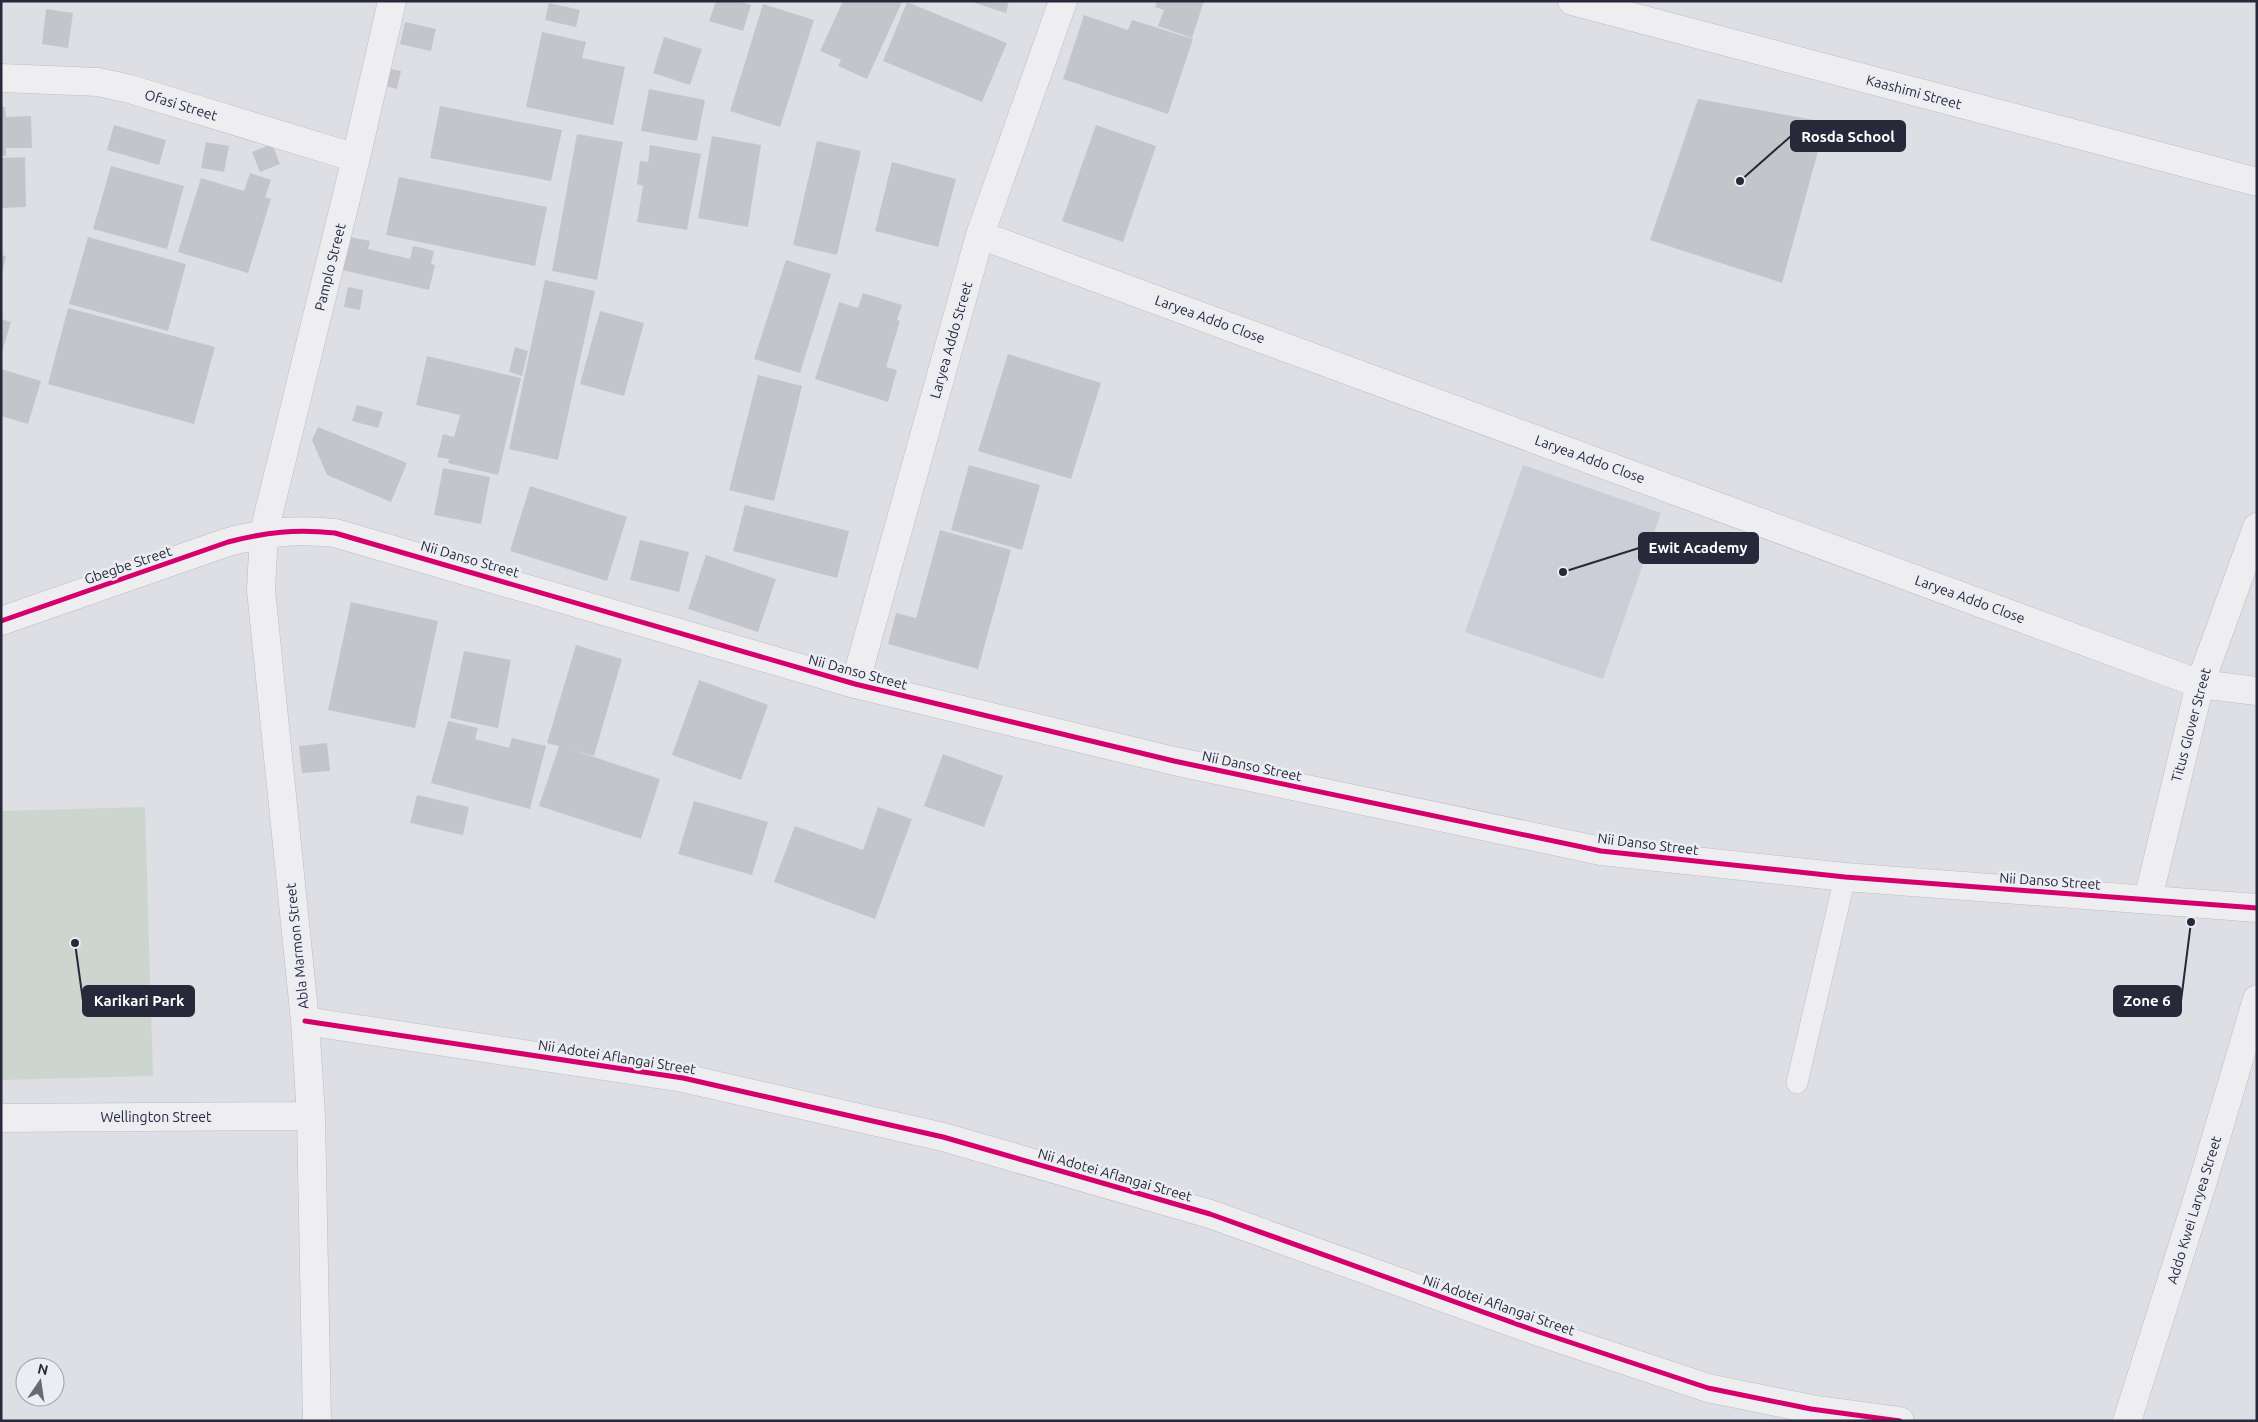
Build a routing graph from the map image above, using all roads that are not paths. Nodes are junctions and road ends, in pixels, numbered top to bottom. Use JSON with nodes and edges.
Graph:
{"nodes":[{"id":1,"x":392,"y":1,"type":"edge"},
{"id":2,"x":1063,"y":1,"type":"edge"},
{"id":3,"x":1572,"y":1,"type":"edge"},
{"id":4,"x":1,"y":78,"type":"edge"},
{"id":5,"x":356,"y":158,"type":"junction"},
{"id":6,"x":2257,"y":182,"type":"edge"},
{"id":7,"x":980,"y":235,"type":"junction"},
{"id":8,"x":2257,"y":527,"type":"edge"},
{"id":9,"x":264,"y":532,"type":"junction"},
{"id":10,"x":1,"y":621,"type":"edge"},
{"id":11,"x":855,"y":684,"type":"junction"},
{"id":12,"x":2200,"y":684,"type":"junction"},
{"id":13,"x":2257,"y":691,"type":"edge"},
{"id":14,"x":1844,"y":877,"type":"junction"},
{"id":15,"x":2148,"y":899,"type":"junction"},
{"id":16,"x":2257,"y":908,"type":"edge"},
{"id":17,"x":2257,"y":999,"type":"edge"},
{"id":18,"x":305,"y":1021,"type":"junction"},
{"id":19,"x":1797,"y":1083,"type":"dead end"},
{"id":20,"x":311,"y":1116,"type":"junction"},
{"id":21,"x":1,"y":1118,"type":"edge"},
{"id":22,"x":317,"y":1421,"type":"edge"},
{"id":23,"x":1900,"y":1421,"type":"edge"},
{"id":24,"x":2128,"y":1421,"type":"edge"}],
"edges":[{"from":1,"to":5,"type":"street","name":"Pamplo Street"},
{"from":2,"to":7,"type":"street","name":"Laryea Addo Street"},
{"from":3,"to":6,"type":"street","name":"Kaashimi Street"},
{"from":4,"to":5,"type":"street","name":"Ofasi Street"},
{"from":5,"to":9,"type":"street","name":"Pamplo Street"},
{"from":7,"to":11,"type":"street","name":"Laryea Addo Street"},
{"from":7,"to":12,"type":"street","name":"Laryea Addo Close"},
{"from":8,"to":12,"type":"street","name":"Titus Glover Street"},
{"from":9,"to":10,"type":"street","name":"Gbegbe Street"},
{"from":9,"to":11,"type":"street","name":"Nii Danso Street"},
{"from":9,"to":18,"type":"street","name":"Abla Marmon Street"},
{"from":11,"to":14,"type":"street","name":"Nii Danso Street"},
{"from":12,"to":13,"type":"street","name":"Laryea Addo Close"},
{"from":12,"to":15,"type":"street","name":"Titus Glover Street"},
{"from":14,"to":15,"type":"street","name":"Nii Danso Street"},
{"from":14,"to":19,"type":"lane"},
{"from":15,"to":16,"type":"street","name":"Nii Danso Street"},
{"from":17,"to":24,"type":"street","name":"Addo Kwei Laryea Street"},
{"from":18,"to":20,"type":"street","name":"Abla Marmon Street"},
{"from":18,"to":23,"type":"street","name":"Nii Adotei Aflangai Street"},
{"from":20,"to":21,"type":"street","name":"Wellington Street"},
{"from":20,"to":22,"type":"street","name":"Abla Marmon Street"}]}
